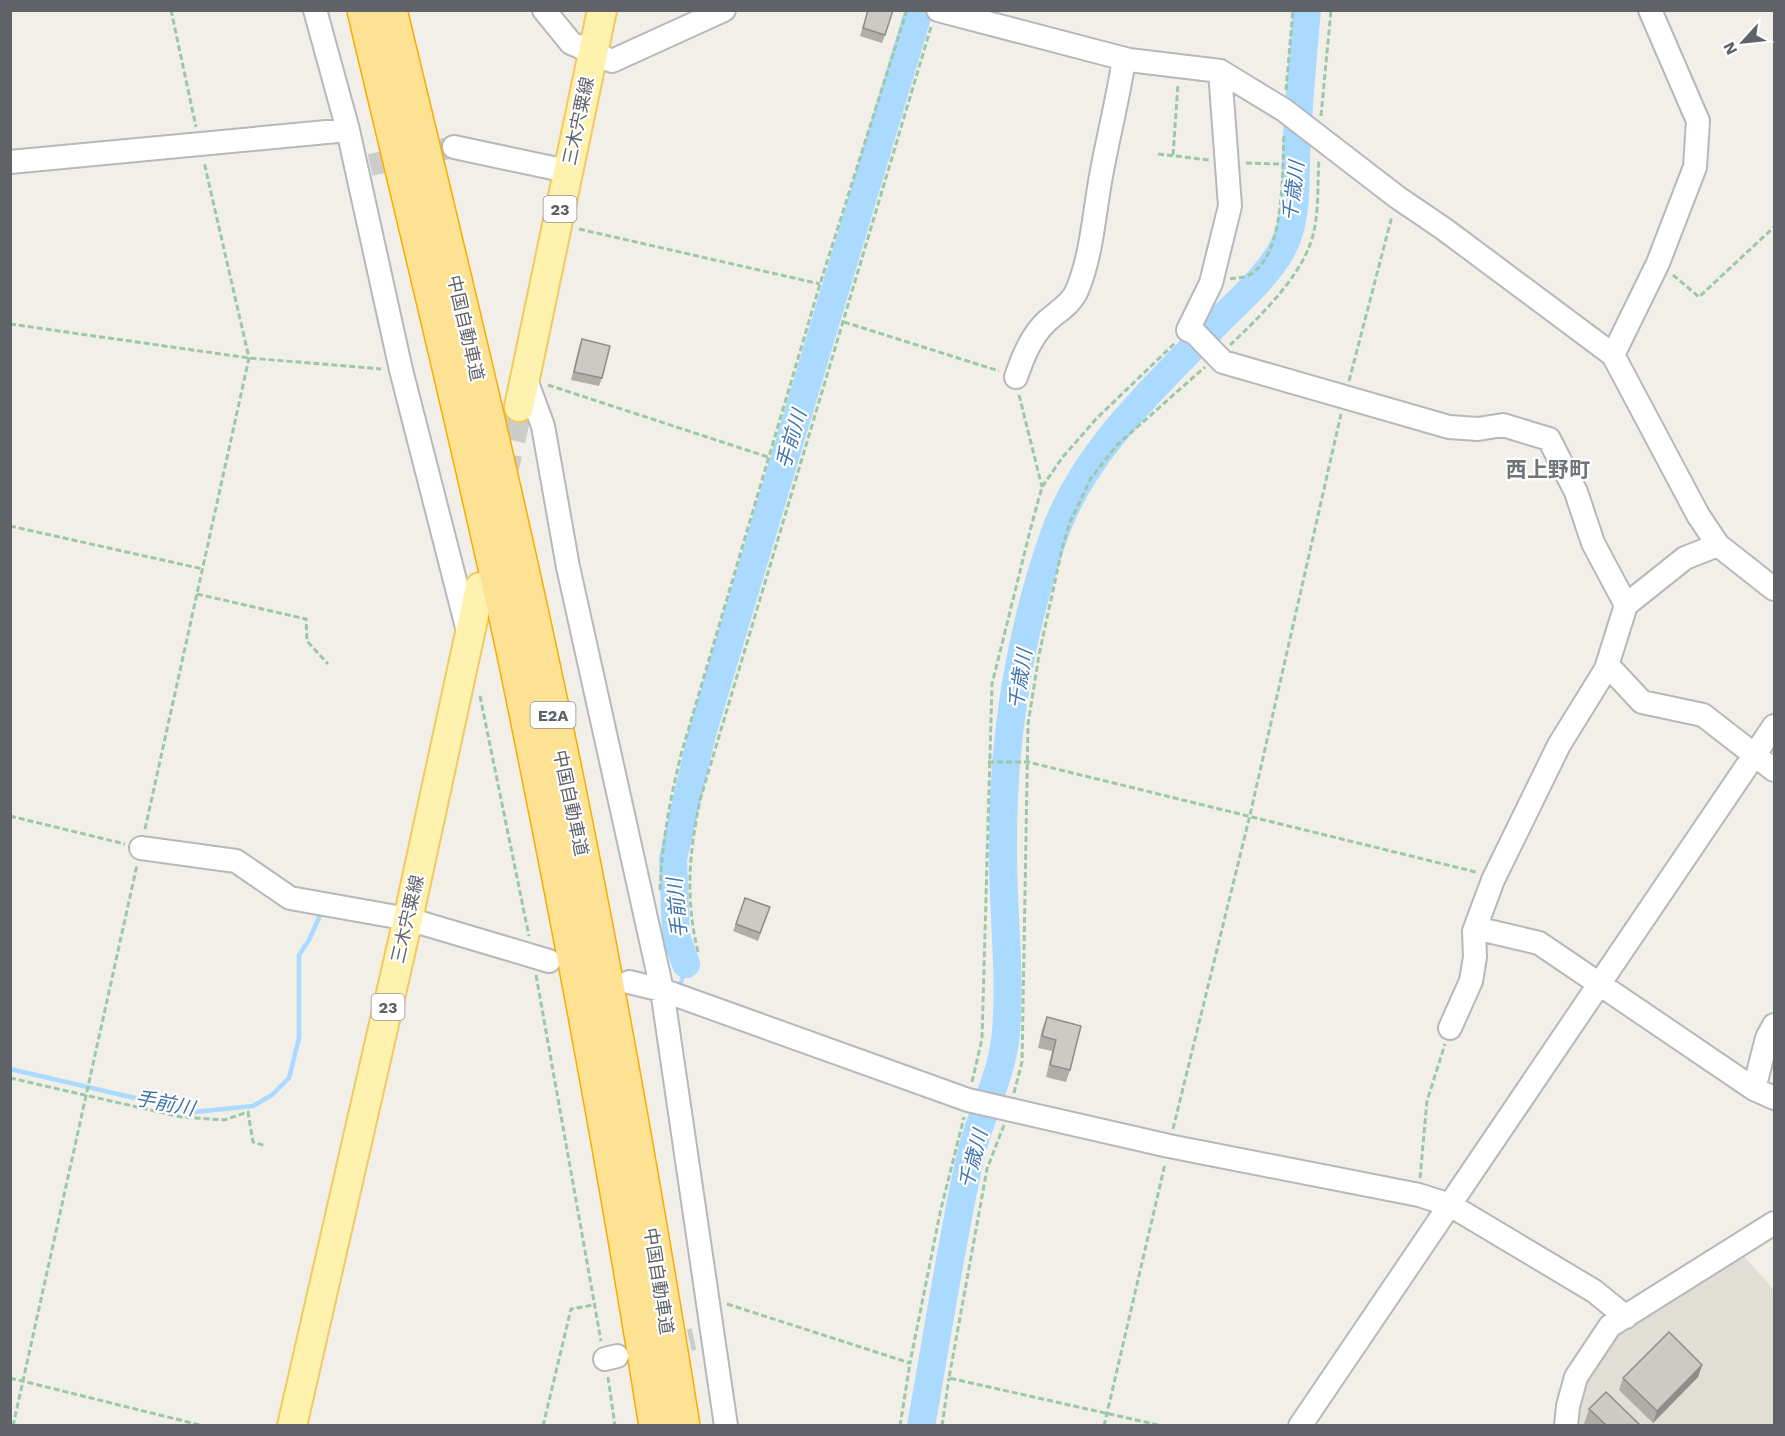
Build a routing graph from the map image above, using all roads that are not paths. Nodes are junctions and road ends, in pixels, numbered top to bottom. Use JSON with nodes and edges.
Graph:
{"nodes":[{"id":1,"x":315,"y":10,"type":"edge"},
{"id":2,"x":364,"y":10,"type":"edge"},
{"id":3,"x":390,"y":10,"type":"edge"},
{"id":4,"x":544,"y":10,"type":"edge"},
{"id":5,"x":602,"y":10,"type":"edge"},
{"id":6,"x":724,"y":10,"type":"edge"},
{"id":7,"x":1650,"y":10,"type":"edge"},
{"id":8,"x":936,"y":16,"type":"edge"},
{"id":9,"x":593,"y":53,"type":"junction"},
{"id":10,"x":1124,"y":59,"type":"junction"},
{"id":11,"x":1220,"y":71,"type":"junction"},
{"id":12,"x":348,"y":129,"type":"junction"},
{"id":13,"x":454,"y":147,"type":"tunnel mouth"},
{"id":14,"x":10,"y":162,"type":"edge"},
{"id":15,"x":567,"y":171,"type":"junction"},
{"id":16,"x":1613,"y":355,"type":"junction"},
{"id":17,"x":525,"y":377,"type":"junction"},
{"id":18,"x":1016,"y":377,"type":"road end"},
{"id":19,"x":519,"y":407,"type":"tunnel mouth"},
{"id":20,"x":1718,"y":545,"type":"junction"},
{"id":21,"x":480,"y":587,"type":"dead end"},
{"id":22,"x":1774,"y":589,"type":"edge"},
{"id":23,"x":1626,"y":605,"type":"junction"},
{"id":24,"x":469,"y":636,"type":"junction"},
{"id":25,"x":1606,"y":669,"type":"junction"},
{"id":26,"x":1774,"y":726,"type":"edge"},
{"id":27,"x":1754,"y":753,"type":"junction"},
{"id":28,"x":1774,"y":770,"type":"edge"},
{"id":29,"x":141,"y":848,"type":"road end"},
{"id":30,"x":408,"y":919,"type":"junction"},
{"id":31,"x":1474,"y":931,"type":"junction"},
{"id":32,"x":541,"y":958,"type":"road end"},
{"id":33,"x":629,"y":982,"type":"dead end"},
{"id":34,"x":1598,"y":984,"type":"junction"},
{"id":35,"x":662,"y":990,"type":"junction"},
{"id":36,"x":1774,"y":1025,"type":"edge"},
{"id":37,"x":1450,"y":1028,"type":"road end"},
{"id":38,"x":1754,"y":1089,"type":"junction"},
{"id":39,"x":1774,"y":1098,"type":"edge"},
{"id":40,"x":1450,"y":1204,"type":"junction"},
{"id":41,"x":1774,"y":1223,"type":"edge"},
{"id":42,"x":1626,"y":1317,"type":"junction"},
{"id":43,"x":292,"y":1425,"type":"edge"},
{"id":44,"x":656,"y":1425,"type":"edge"},
{"id":45,"x":683,"y":1425,"type":"edge"},
{"id":46,"x":726,"y":1425,"type":"edge"},
{"id":47,"x":1300,"y":1425,"type":"edge"},
{"id":48,"x":1566,"y":1425,"type":"edge"}],
"edges":[{"from":1,"to":12,"type":"street"},
{"from":2,"to":44,"type":"highway","name":"中国自動車道","number":"E2A"},
{"from":3,"to":45,"type":"highway","name":"中国自動車道","number":"E2A"},
{"from":4,"to":9,"type":"street"},
{"from":5,"to":9,"type":"main road","name":"三木宍粟線","number":"23"},
{"from":6,"to":9,"type":"street"},
{"from":7,"to":16,"type":"street"},
{"from":8,"to":10,"type":"street"},
{"from":9,"to":15,"type":"main road","name":"三木宍粟線","number":"23"},
{"from":10,"to":11,"type":"street"},
{"from":10,"to":18,"type":"street"},
{"from":11,"to":16,"type":"street"},
{"from":11,"to":23,"type":"street"},
{"from":12,"to":14,"type":"street"},
{"from":12,"to":24,"type":"street"},
{"from":13,"to":15,"type":"street"},
{"from":15,"to":17,"type":"main road","name":"三木宍粟線","number":"23"},
{"from":16,"to":20,"type":"street"},
{"from":17,"to":19,"type":"main road","name":"三木宍粟線","number":"23"},
{"from":17,"to":35,"type":"street"},
{"from":20,"to":22,"type":"street"},
{"from":20,"to":23,"type":"street"},
{"from":21,"to":24,"type":"main road","name":"三木宍粟線","number":"23"},
{"from":23,"to":25,"type":"street"},
{"from":24,"to":30,"type":"main road","name":"三木宍粟線","number":"23"},
{"from":25,"to":27,"type":"street"},
{"from":25,"to":31,"type":"street"},
{"from":26,"to":27,"type":"street"},
{"from":27,"to":28,"type":"street"},
{"from":27,"to":34,"type":"street"},
{"from":29,"to":30,"type":"street"},
{"from":30,"to":32,"type":"street"},
{"from":30,"to":43,"type":"main road","name":"三木宍粟線","number":"23"},
{"from":31,"to":34,"type":"street"},
{"from":31,"to":37,"type":"street"},
{"from":33,"to":35,"type":"street"},
{"from":34,"to":38,"type":"street"},
{"from":34,"to":40,"type":"street"},
{"from":35,"to":40,"type":"street"},
{"from":35,"to":46,"type":"street"},
{"from":36,"to":38,"type":"street"},
{"from":38,"to":39,"type":"street"},
{"from":40,"to":42,"type":"street"},
{"from":40,"to":47,"type":"street"},
{"from":41,"to":42,"type":"street"},
{"from":42,"to":48,"type":"street"}]}
